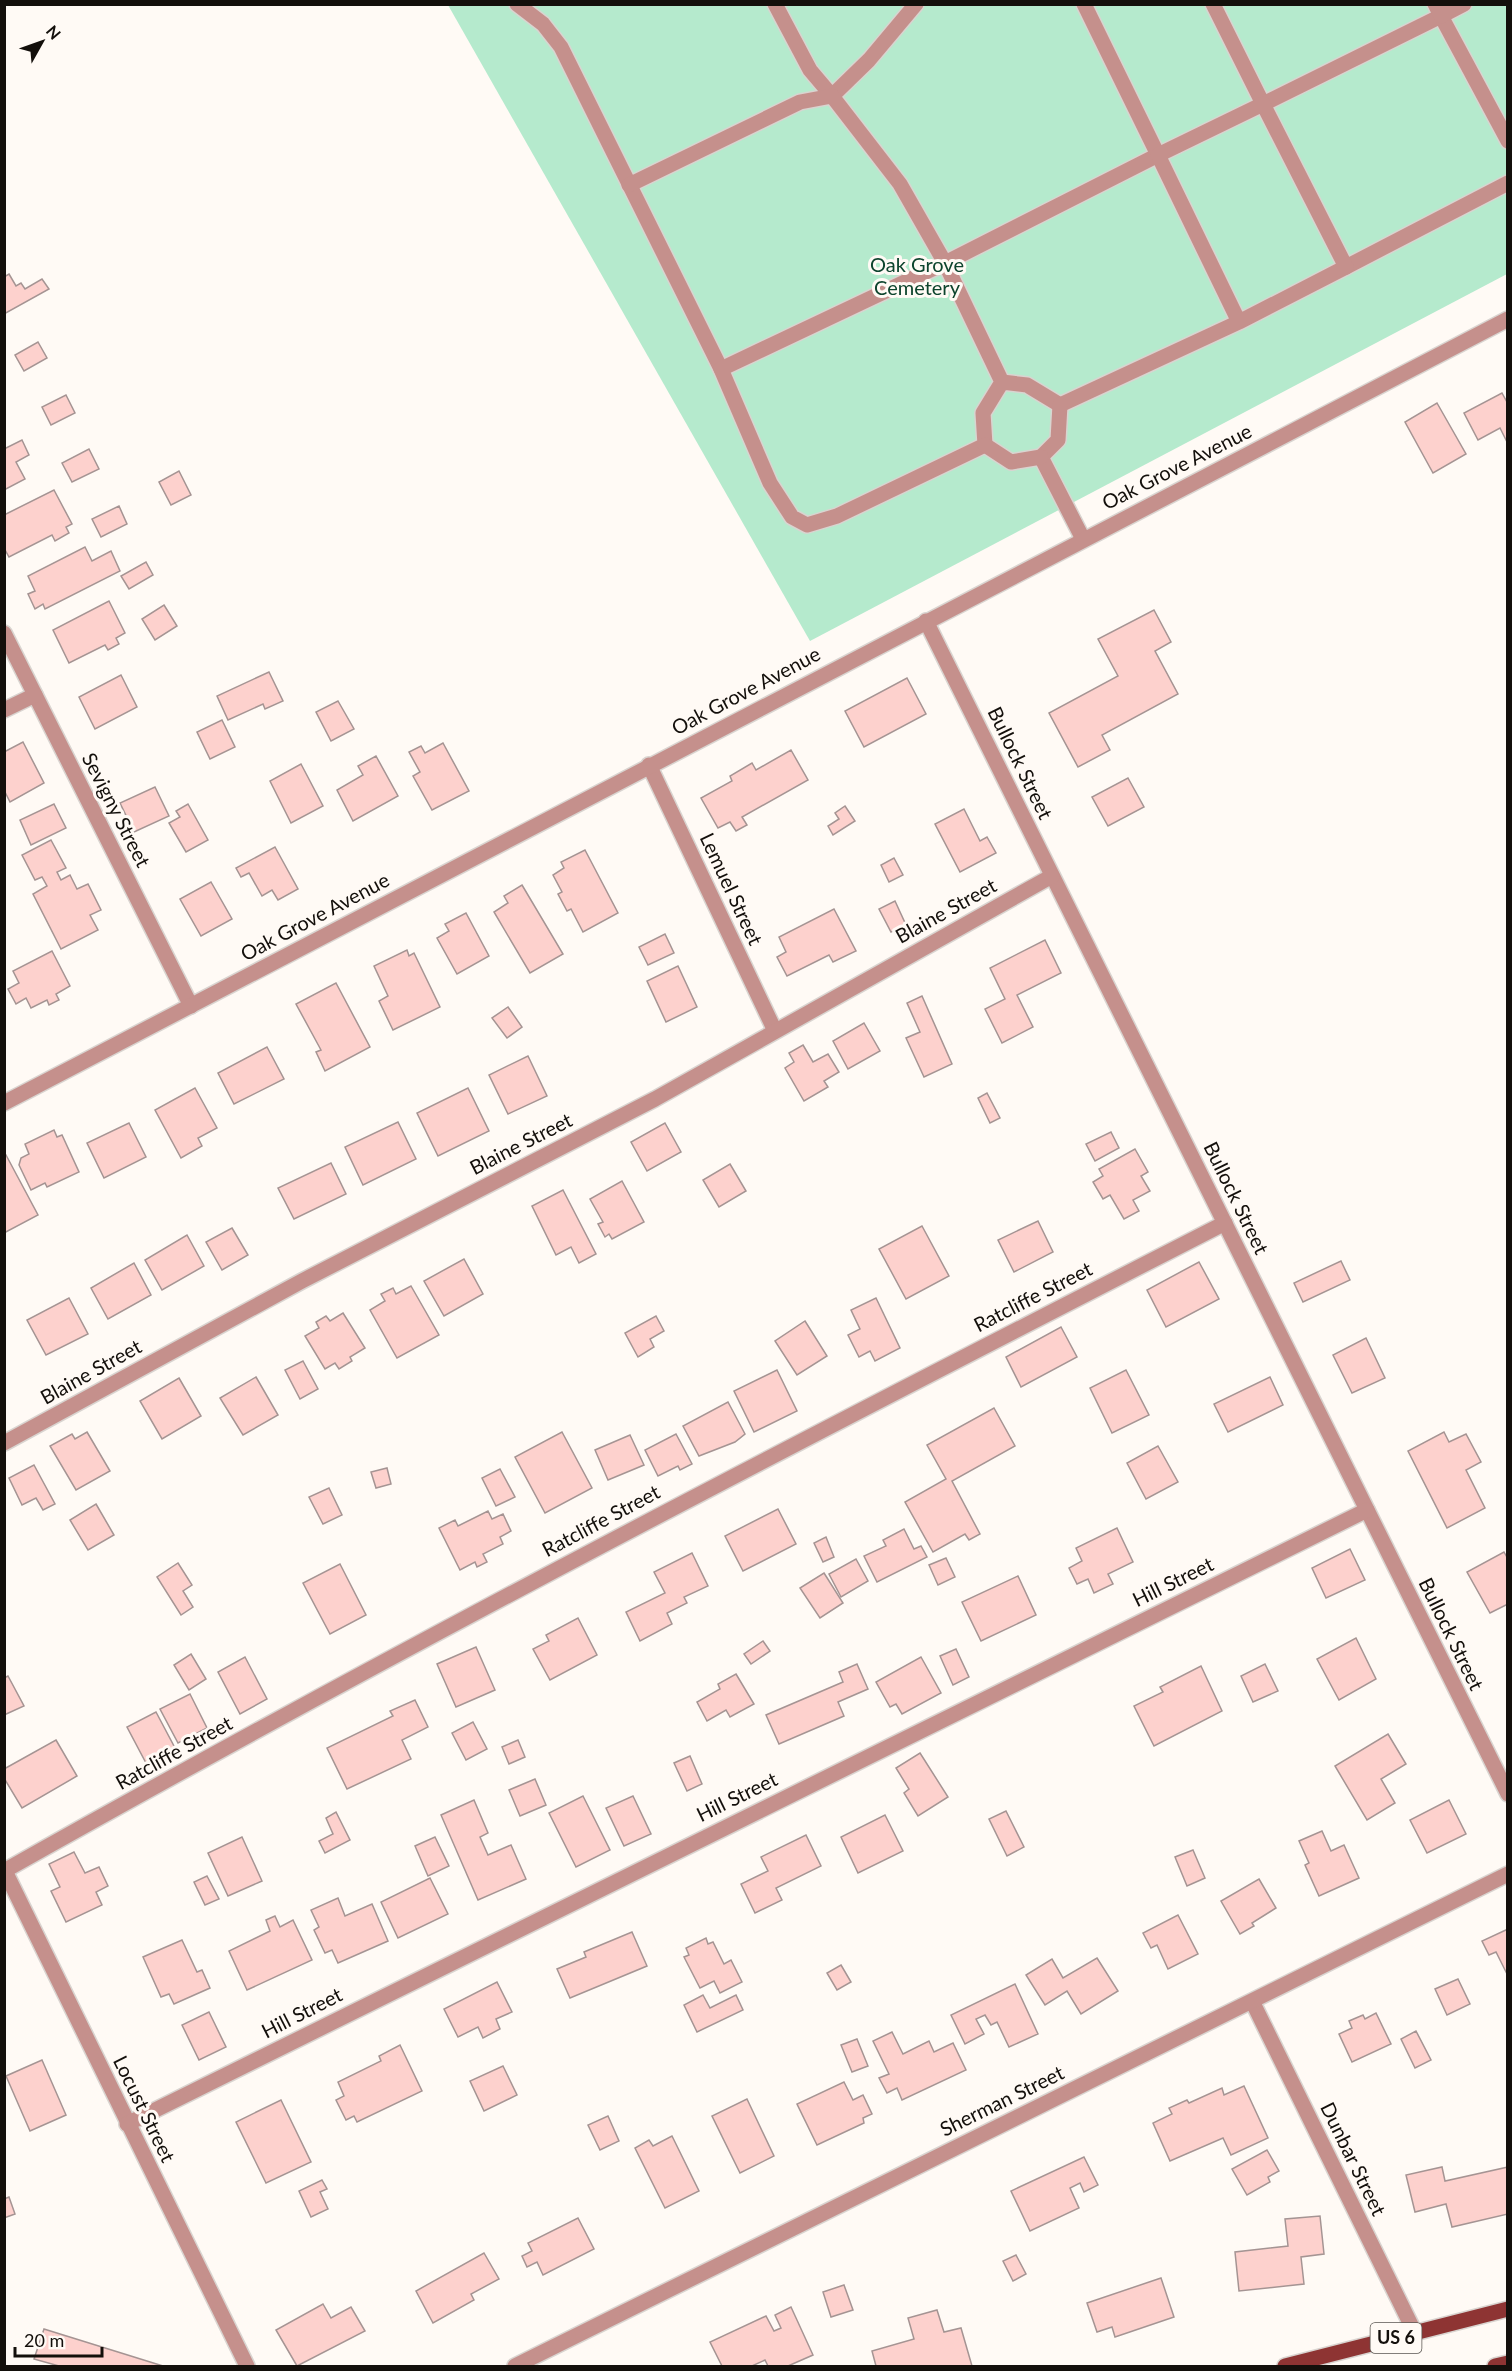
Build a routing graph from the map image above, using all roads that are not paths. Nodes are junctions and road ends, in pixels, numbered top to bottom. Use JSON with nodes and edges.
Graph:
{"nodes":[{"id":1,"x":517,"y":4,"type":"edge"},
{"id":2,"x":775,"y":4,"type":"edge"},
{"id":3,"x":916,"y":4,"type":"edge"},
{"id":4,"x":1084,"y":4,"type":"edge"},
{"id":5,"x":1213,"y":4,"type":"edge"},
{"id":6,"x":1464,"y":4,"type":"edge"},
{"id":7,"x":1438,"y":10,"type":"edge"},
{"id":8,"x":832,"y":96,"type":"junction"},
{"id":9,"x":1263,"y":105,"type":"junction"},
{"id":10,"x":1508,"y":141,"type":"edge"},
{"id":11,"x":1158,"y":155,"type":"junction"},
{"id":12,"x":1508,"y":183,"type":"edge"},
{"id":13,"x":629,"y":185,"type":"junction"},
{"id":14,"x":945,"y":263,"type":"junction"},
{"id":15,"x":1346,"y":267,"type":"junction"},
{"id":16,"x":1507,"y":321,"type":"edge"},
{"id":17,"x":1239,"y":322,"type":"junction"},
{"id":18,"x":721,"y":369,"type":"junction"},
{"id":19,"x":1002,"y":382,"type":"junction"},
{"id":20,"x":1060,"y":405,"type":"junction"},
{"id":21,"x":985,"y":445,"type":"junction"},
{"id":22,"x":1041,"y":457,"type":"junction"},
{"id":23,"x":1083,"y":539,"type":"junction"},
{"id":24,"x":926,"y":621,"type":"junction"},
{"id":25,"x":4,"y":633,"type":"edge"},
{"id":26,"x":35,"y":695,"type":"junction"},
{"id":27,"x":4,"y":710,"type":"edge"},
{"id":28,"x":649,"y":765,"type":"junction"},
{"id":29,"x":1052,"y":876,"type":"junction"},
{"id":30,"x":191,"y":1006,"type":"junction"},
{"id":31,"x":775,"y":1032,"type":"junction"},
{"id":32,"x":4,"y":1103,"type":"edge"},
{"id":33,"x":1225,"y":1223,"type":"junction"},
{"id":34,"x":4,"y":1443,"type":"edge"},
{"id":35,"x":1366,"y":1510,"type":"junction"},
{"id":36,"x":1508,"y":1794,"type":"edge"},
{"id":37,"x":5,"y":1870,"type":"edge"},
{"id":38,"x":1508,"y":1874,"type":"edge"},
{"id":39,"x":1253,"y":2003,"type":"junction"},
{"id":40,"x":128,"y":2124,"type":"junction"},
{"id":41,"x":1508,"y":2309,"type":"edge"},
{"id":42,"x":1415,"y":2333,"type":"junction"},
{"id":43,"x":1508,"y":2363,"type":"edge"},
{"id":44,"x":247,"y":2367,"type":"edge"},
{"id":45,"x":515,"y":2367,"type":"edge"},
{"id":46,"x":1286,"y":2367,"type":"edge"},
{"id":47,"x":1495,"y":2367,"type":"edge"}],
"edges":[{"from":1,"to":13,"type":"street"},
{"from":2,"to":8,"type":"street"},
{"from":3,"to":8,"type":"street"},
{"from":4,"to":11,"type":"street"},
{"from":5,"to":9,"type":"street"},
{"from":6,"to":7,"type":"street"},
{"from":7,"to":9,"type":"street"},
{"from":7,"to":10,"type":"street"},
{"from":8,"to":13,"type":"street"},
{"from":8,"to":14,"type":"street"},
{"from":9,"to":11,"type":"street"},
{"from":9,"to":15,"type":"street"},
{"from":11,"to":14,"type":"street"},
{"from":11,"to":17,"type":"street"},
{"from":12,"to":15,"type":"street"},
{"from":13,"to":18,"type":"street"},
{"from":14,"to":18,"type":"street"},
{"from":14,"to":19,"type":"street"},
{"from":15,"to":17,"type":"street"},
{"from":16,"to":23,"type":"street","name":"Oak Grove Avenue"},
{"from":17,"to":20,"type":"street"},
{"from":18,"to":21,"type":"street"},
{"from":19,"to":20,"type":"street"},
{"from":19,"to":21,"type":"street"},
{"from":20,"to":22,"type":"street"},
{"from":21,"to":22,"type":"street"},
{"from":22,"to":23,"type":"street"},
{"from":23,"to":24,"type":"street","name":"Oak Grove Avenue"},
{"from":24,"to":28,"type":"street","name":"Oak Grove Avenue"},
{"from":24,"to":29,"type":"street","name":"Bullock Street"},
{"from":25,"to":26,"type":"street","name":"Sevigny Street"},
{"from":26,"to":27,"type":"street"},
{"from":26,"to":30,"type":"street","name":"Sevigny Street"},
{"from":28,"to":30,"type":"street","name":"Oak Grove Avenue"},
{"from":28,"to":31,"type":"street","name":"Lemuel Street"},
{"from":29,"to":31,"type":"street","name":"Blaine Street"},
{"from":29,"to":33,"type":"street","name":"Bullock Street"},
{"from":30,"to":32,"type":"street","name":"Oak Grove Avenue"},
{"from":31,"to":34,"type":"street","name":"Blaine Street"},
{"from":33,"to":35,"type":"street","name":"Bullock Street"},
{"from":33,"to":37,"type":"street","name":"Ratcliffe Street"},
{"from":35,"to":36,"type":"street","name":"Bullock Street"},
{"from":35,"to":40,"type":"street","name":"Hill Street"},
{"from":37,"to":40,"type":"street","name":"Locust Street"},
{"from":38,"to":39,"type":"street","name":"Sherman Street"},
{"from":39,"to":42,"type":"street","name":"Dunbar Street"},
{"from":39,"to":45,"type":"street","name":"Sherman Street"},
{"from":40,"to":44,"type":"street","name":"Locust Street"},
{"from":41,"to":42,"type":"main road","number":"US 6"},
{"from":42,"to":46,"type":"main road","number":"US 6"},
{"from":43,"to":47,"type":"main road"}]}
